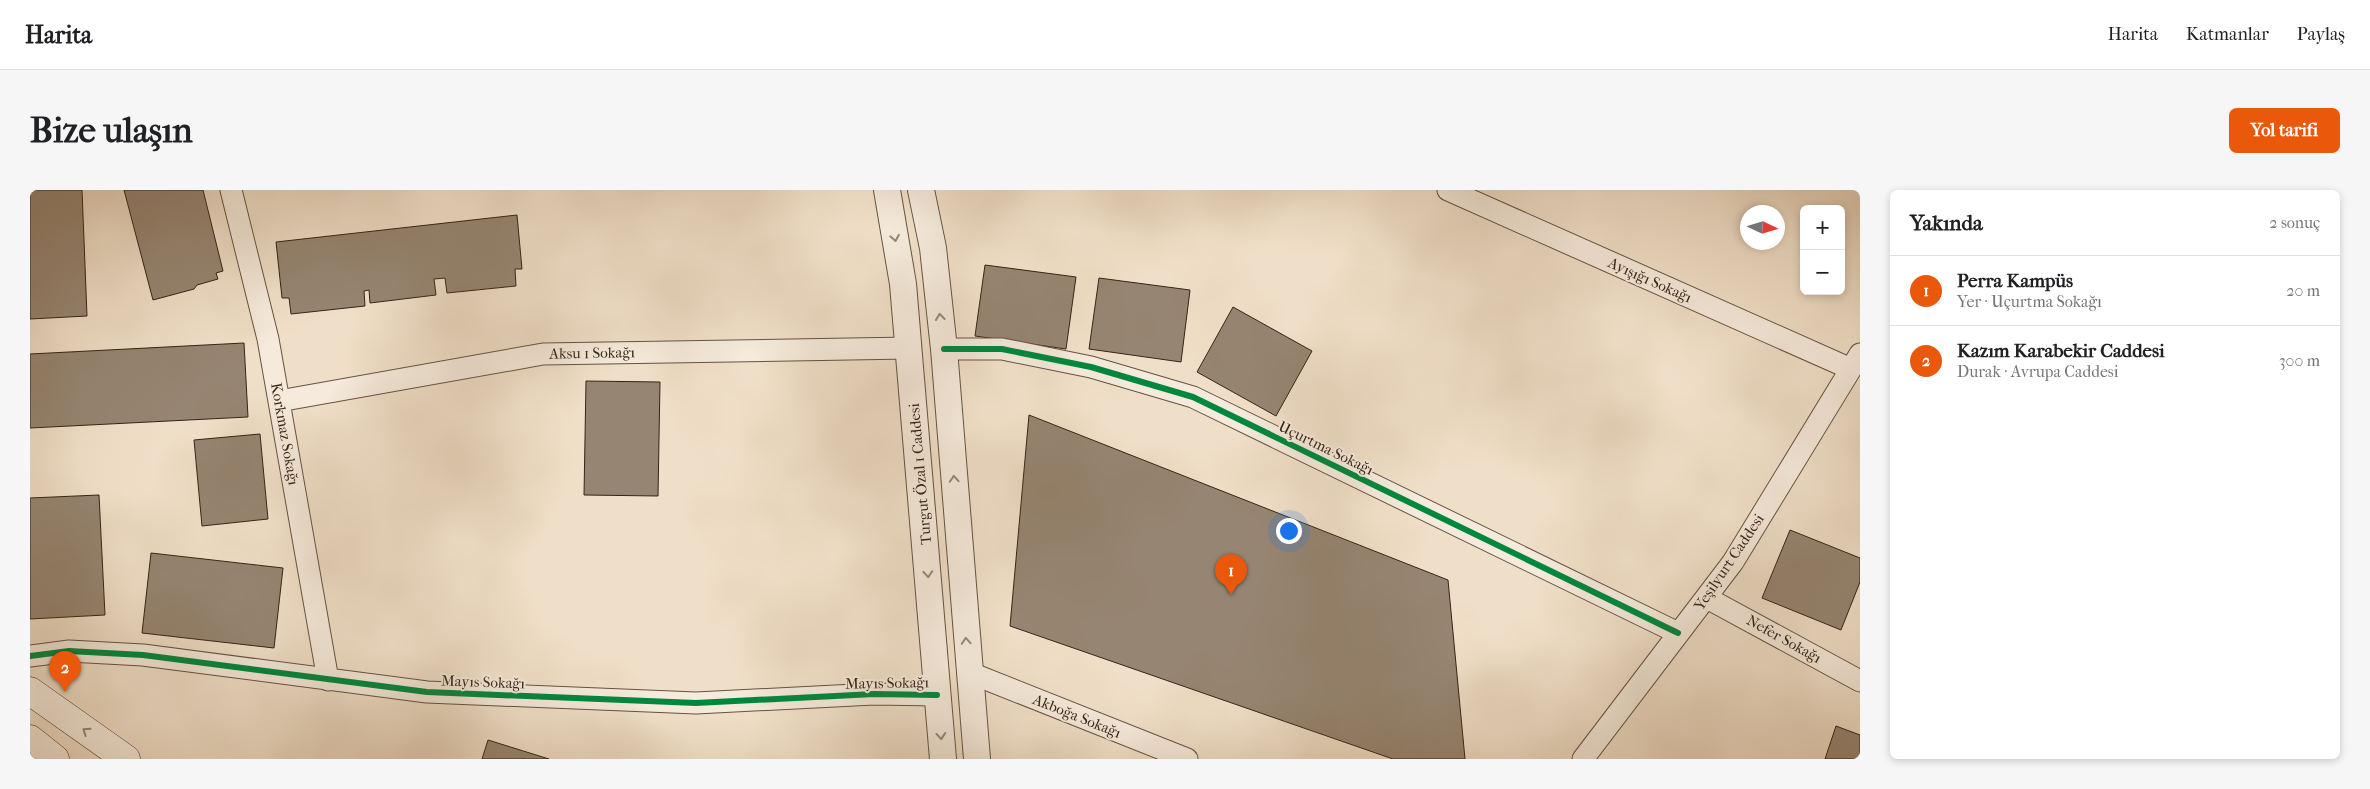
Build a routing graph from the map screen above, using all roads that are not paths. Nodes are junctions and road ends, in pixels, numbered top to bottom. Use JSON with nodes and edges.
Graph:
{"nodes":[{"id":1,"x":231,"y":190,"type":"edge"},
{"id":2,"x":887,"y":190,"type":"edge"},
{"id":3,"x":922,"y":190,"type":"edge"},
{"id":4,"x":1448,"y":190,"type":"edge"},
{"id":5,"x":909,"y":348,"type":"junction"},
{"id":6,"x":944,"y":349,"type":"junction"},
{"id":7,"x":1856,"y":362,"type":"edge"},
{"id":8,"x":279,"y":401,"type":"junction"},
{"id":9,"x":1707,"y":598,"type":"junction"},
{"id":10,"x":1678,"y":632,"type":"junction"},
{"id":11,"x":30,"y":656,"type":"edge"},
{"id":12,"x":968,"y":672,"type":"junction"},
{"id":13,"x":328,"y":680,"type":"junction"},
{"id":14,"x":1860,"y":681,"type":"edge"},
{"id":15,"x":30,"y":691,"type":"edge"},
{"id":16,"x":937,"y":695,"type":"junction"},
{"id":17,"x":30,"y":739,"type":"edge"},
{"id":18,"x":55,"y":759,"type":"edge"},
{"id":19,"x":126,"y":759,"type":"edge"},
{"id":20,"x":943,"y":759,"type":"edge"},
{"id":21,"x":977,"y":759,"type":"edge"},
{"id":22,"x":1186,"y":759,"type":"edge"},
{"id":23,"x":1584,"y":759,"type":"edge"}],
"edges":[{"from":1,"to":8,"type":"street","name":"Korkmaz Sokağı"},
{"from":2,"to":5,"type":"street","name":"Turgut Özal 1 Caddesi","one_way":true},
{"from":6,"to":3,"type":"street","one_way":true},
{"from":4,"to":7,"type":"street","name":"Ayışığı Sokağı"},
{"from":5,"to":8,"type":"street","name":"Aksu 1 Sokağı"},
{"from":5,"to":16,"type":"street","name":"Turgut Özal 1 Caddesi","one_way":true},
{"from":6,"to":10,"type":"street","name":"Uçurtma Sokağı"},
{"from":12,"to":6,"type":"street","one_way":true},
{"from":7,"to":9,"type":"street","name":"Yeşilyurt Caddesi"},
{"from":8,"to":13,"type":"street","name":"Korkmaz Sokağı"},
{"from":9,"to":10,"type":"street","name":"Yeşilyurt Caddesi"},
{"from":9,"to":14,"type":"street","name":"Nefer Sokağı"},
{"from":10,"to":23,"type":"street","name":"Yeşilyurt Caddesi"},
{"from":11,"to":13,"type":"street","name":"Mayıs Sokağı"},
{"from":12,"to":21,"type":"street"},
{"from":12,"to":22,"type":"street","name":"Akboğa Sokağı"},
{"from":13,"to":16,"type":"street","name":"Mayıs Sokağı"},
{"from":19,"to":15,"type":"main road","one_way":true},
{"from":16,"to":20,"type":"street","name":"Turgut Özal 1 Caddesi","one_way":true},
{"from":17,"to":18,"type":"main road"}]}
